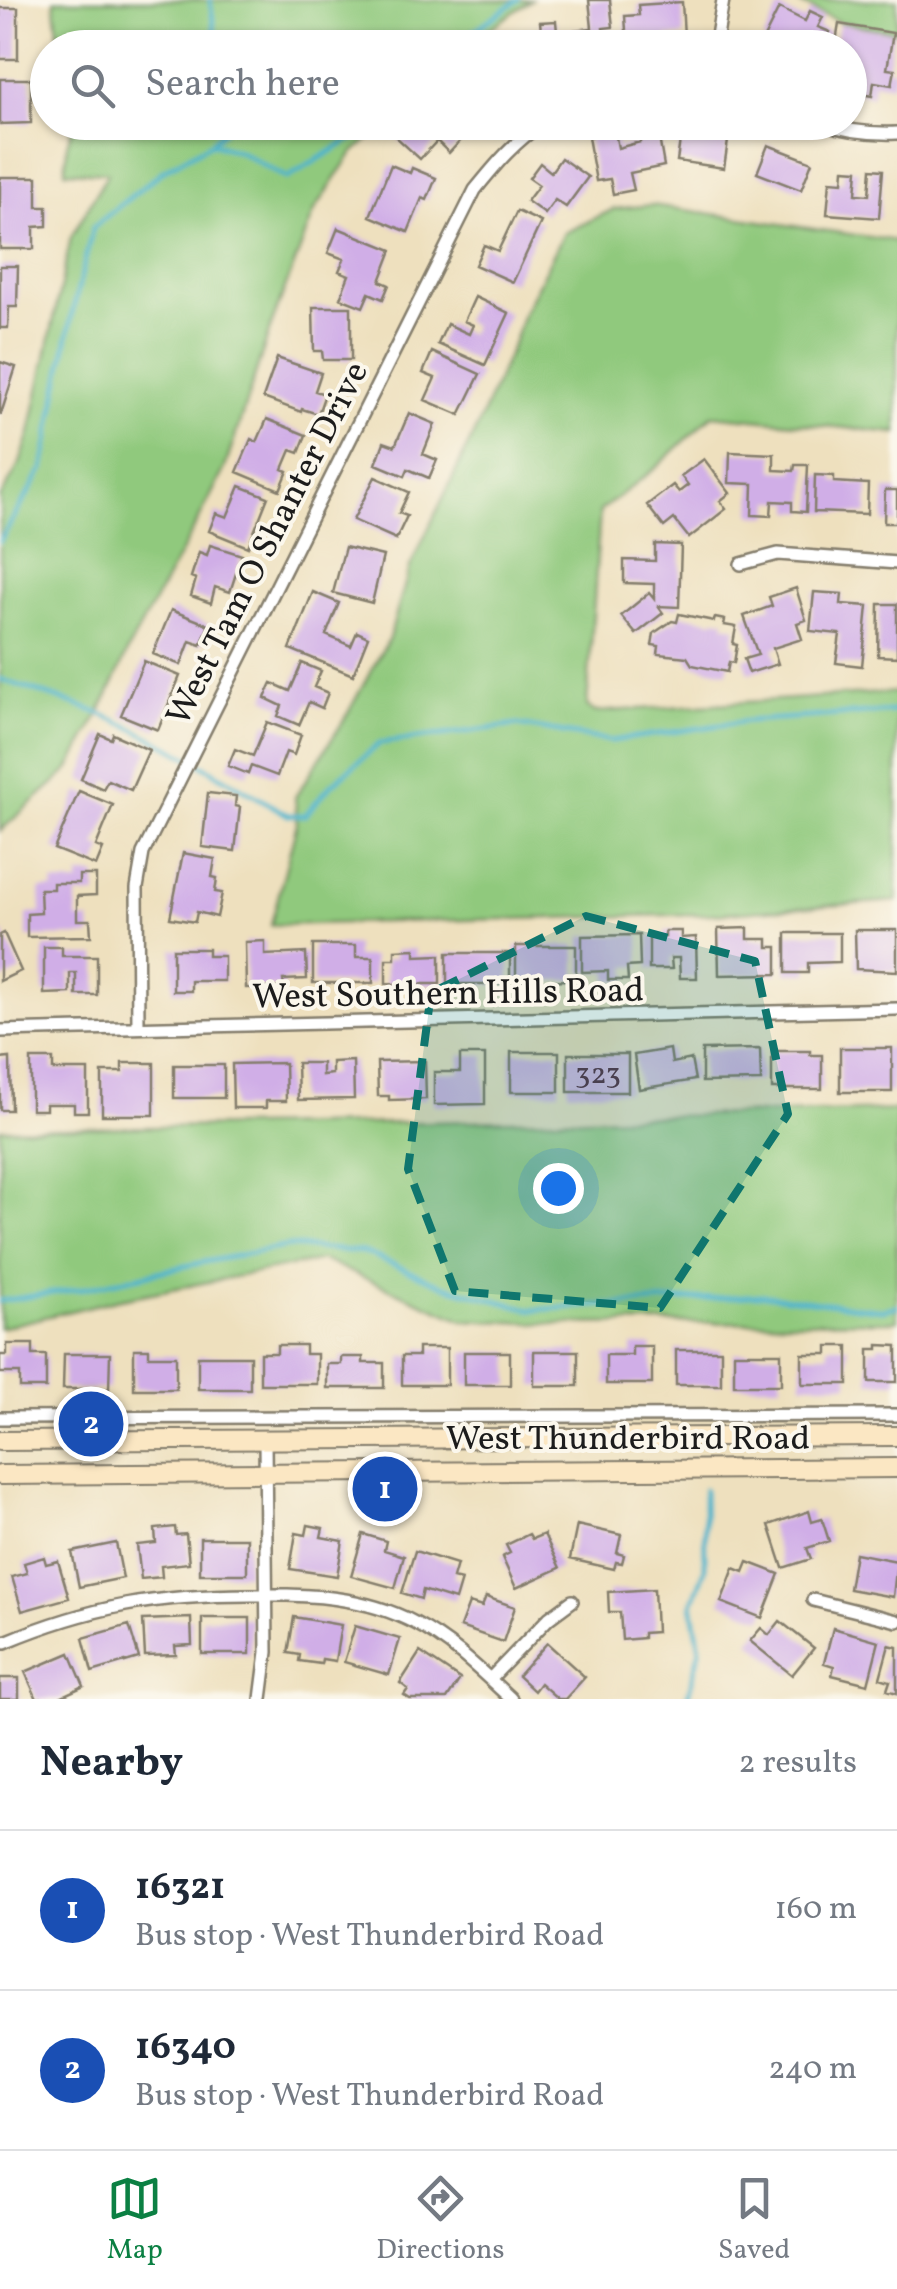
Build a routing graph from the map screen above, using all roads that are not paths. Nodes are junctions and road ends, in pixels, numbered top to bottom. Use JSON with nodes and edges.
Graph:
{"nodes":[{"id":1,"x":723,"y":0,"type":"edge"},
{"id":2,"x":719,"y":30,"type":"edge"},
{"id":3,"x":867,"y":133,"type":"edge"},
{"id":4,"x":897,"y":133,"type":"edge"},
{"id":5,"x":521,"y":140,"type":"edge"},
{"id":6,"x":897,"y":562,"type":"edge"},
{"id":7,"x":741,"y":564,"type":"dead end"},
{"id":8,"x":897,"y":1010,"type":"edge"},
{"id":9,"x":138,"y":1027,"type":"junction"},
{"id":10,"x":0,"y":1031,"type":"edge"},
{"id":11,"x":897,"y":1415,"type":"edge"},
{"id":12,"x":188,"y":1417,"type":"junction"},
{"id":13,"x":0,"y":1418,"type":"edge"},
{"id":14,"x":677,"y":1436,"type":"junction"},
{"id":15,"x":897,"y":1436,"type":"edge"},
{"id":16,"x":188,"y":1440,"type":"junction"},
{"id":17,"x":265,"y":1440,"type":"junction"},
{"id":18,"x":0,"y":1441,"type":"edge"},
{"id":19,"x":897,"y":1468,"type":"edge"},
{"id":20,"x":677,"y":1469,"type":"junction"},
{"id":21,"x":189,"y":1472,"type":"junction"},
{"id":22,"x":266,"y":1472,"type":"junction"},
{"id":23,"x":0,"y":1475,"type":"edge"},
{"id":24,"x":268,"y":1594,"type":"junction"},
{"id":25,"x":813,"y":1600,"type":"dead end"},
{"id":26,"x":572,"y":1601,"type":"dead end"},
{"id":27,"x":897,"y":1622,"type":"edge"},
{"id":28,"x":5,"y":1642,"type":"dead end"},
{"id":29,"x":490,"y":1680,"type":"junction"},
{"id":30,"x":260,"y":1699,"type":"edge"},
{"id":31,"x":511,"y":1699,"type":"edge"}],
"edges":[{"from":1,"to":2,"type":"street"},
{"from":3,"to":4,"type":"street"},
{"from":5,"to":9,"type":"street","name":"West Tam O Shanter Drive"},
{"from":6,"to":7,"type":"street"},
{"from":8,"to":9,"type":"street","name":"West Southern Hills Road"},
{"from":9,"to":10,"type":"street","name":"West Southern Hills Road"},
{"from":11,"to":12,"type":"street","name":"West Thunderbird Road"},
{"from":12,"to":13,"type":"street","name":"West Thunderbird Road"},
{"from":12,"to":16,"type":"street"},
{"from":14,"to":15,"type":"main road","name":"West Thunderbird Road"},
{"from":14,"to":17,"type":"main road","name":"West Thunderbird Road"},
{"from":14,"to":20,"type":"main road"},
{"from":16,"to":17,"type":"main road","name":"West Thunderbird Road"},
{"from":16,"to":18,"type":"main road","name":"West Thunderbird Road"},
{"from":16,"to":21,"type":"main road"},
{"from":17,"to":22,"type":"street"},
{"from":19,"to":20,"type":"main road","name":"West Thunderbird Road"},
{"from":20,"to":22,"type":"main road","name":"West Thunderbird Road"},
{"from":21,"to":22,"type":"main road","name":"West Thunderbird Road"},
{"from":21,"to":23,"type":"main road","name":"West Thunderbird Road"},
{"from":22,"to":24,"type":"street"},
{"from":24,"to":28,"type":"street"},
{"from":24,"to":29,"type":"street"},
{"from":24,"to":30,"type":"street"},
{"from":25,"to":27,"type":"street"},
{"from":26,"to":29,"type":"street"},
{"from":29,"to":31,"type":"street"}]}
